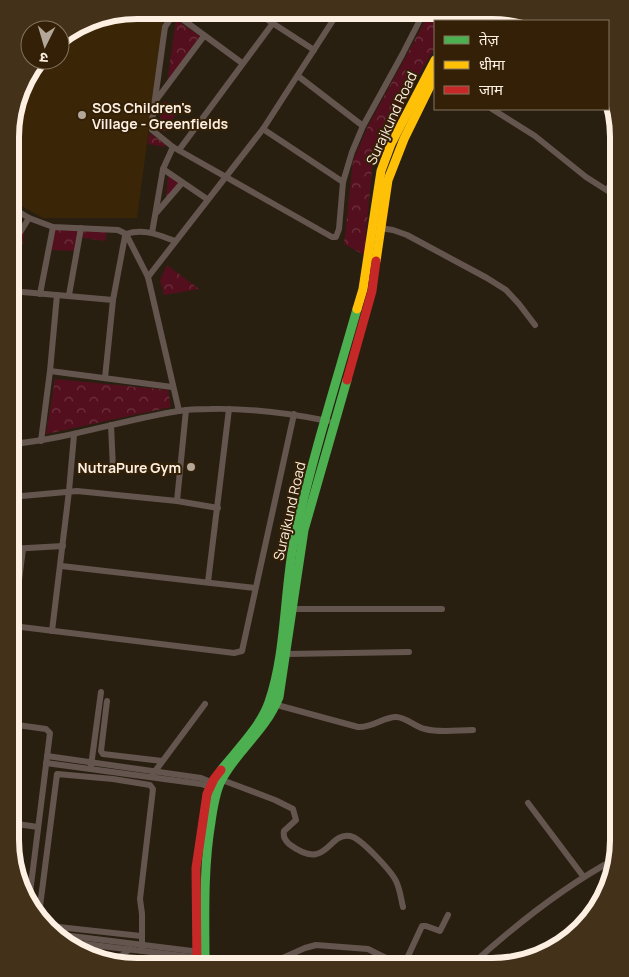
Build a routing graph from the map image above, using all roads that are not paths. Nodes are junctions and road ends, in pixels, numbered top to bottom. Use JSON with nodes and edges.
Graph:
{"nodes":[{"id":1,"x":170,"y":19,"type":"edge"},
{"id":2,"x":183,"y":19,"type":"edge"},
{"id":3,"x":267,"y":19,"type":"edge"},
{"id":4,"x":335,"y":19,"type":"edge"},
{"id":5,"x":420,"y":19,"type":"edge"},
{"id":6,"x":273,"y":23,"type":"junction"},
{"id":7,"x":204,"y":36,"type":"junction"},
{"id":8,"x":314,"y":50,"type":"junction"},
{"id":9,"x":242,"y":63,"type":"junction"},
{"id":10,"x":433,"y":74,"type":"edge"},
{"id":11,"x":298,"y":76,"type":"junction"},
{"id":12,"x":156,"y":100,"type":"junction"},
{"id":13,"x":494,"y":110,"type":"edge"},
{"id":14,"x":363,"y":126,"type":"junction"},
{"id":15,"x":263,"y":129,"type":"junction"},
{"id":16,"x":176,"y":148,"type":"junction"},
{"id":17,"x":163,"y":169,"type":"junction"},
{"id":18,"x":226,"y":177,"type":"junction"},
{"id":19,"x":182,"y":182,"type":"junction"},
{"id":20,"x":343,"y":182,"type":"junction"},
{"id":21,"x":610,"y":186,"type":"edge"},
{"id":22,"x":607,"y":190,"type":"junction"},
{"id":23,"x":610,"y":192,"type":"edge"},
{"id":24,"x":208,"y":199,"type":"junction"},
{"id":25,"x":19,"y":212,"type":"edge"},
{"id":26,"x":156,"y":213,"type":"junction"},
{"id":27,"x":29,"y":218,"type":"junction"},
{"id":28,"x":52,"y":227,"type":"junction"},
{"id":29,"x":81,"y":228,"type":"junction"},
{"id":30,"x":380,"y":228,"type":"junction"},
{"id":31,"x":152,"y":233,"type":"junction"},
{"id":32,"x":19,"y":234,"type":"edge"},
{"id":33,"x":126,"y":234,"type":"junction"},
{"id":34,"x":175,"y":241,"type":"junction"},
{"id":35,"x":148,"y":277,"type":"junction"},
{"id":36,"x":19,"y":292,"type":"edge"},
{"id":37,"x":40,"y":294,"type":"junction"},
{"id":38,"x":57,"y":295,"type":"junction"},
{"id":39,"x":69,"y":295,"type":"junction"},
{"id":40,"x":113,"y":300,"type":"junction"},
{"id":41,"x":535,"y":325,"type":"dead end"},
{"id":42,"x":50,"y":371,"type":"junction"},
{"id":43,"x":105,"y":378,"type":"junction"},
{"id":44,"x":172,"y":387,"type":"junction"},
{"id":45,"x":230,"y":409,"type":"junction"},
{"id":46,"x":182,"y":410,"type":"junction"},
{"id":47,"x":294,"y":414,"type":"junction"},
{"id":48,"x":330,"y":421,"type":"junction"},
{"id":49,"x":111,"y":425,"type":"junction"},
{"id":50,"x":74,"y":435,"type":"junction"},
{"id":51,"x":41,"y":441,"type":"junction"},
{"id":52,"x":19,"y":443,"type":"edge"},
{"id":53,"x":113,"y":469,"type":"dead end"},
{"id":54,"x":69,"y":491,"type":"junction"},
{"id":55,"x":19,"y":496,"type":"edge"},
{"id":56,"x":177,"y":502,"type":"junction"},
{"id":57,"x":218,"y":508,"type":"junction"},
{"id":58,"x":63,"y":546,"type":"junction"},
{"id":59,"x":19,"y":549,"type":"edge"},
{"id":60,"x":23,"y":549,"type":"junction"},
{"id":61,"x":61,"y":566,"type":"junction"},
{"id":62,"x":19,"y":580,"type":"edge"},
{"id":63,"x":208,"y":582,"type":"junction"},
{"id":64,"x":255,"y":588,"type":"junction"},
{"id":65,"x":288,"y":609,"type":"junction"},
{"id":66,"x":442,"y":609,"type":"dead end"},
{"id":67,"x":19,"y":627,"type":"edge"},
{"id":68,"x":52,"y":630,"type":"junction"},
{"id":69,"x":408,"y":652,"type":"dead end"},
{"id":70,"x":286,"y":654,"type":"junction"},
{"id":71,"x":101,"y":692,"type":"dead end"},
{"id":72,"x":107,"y":701,"type":"dead end"},
{"id":73,"x":205,"y":704,"type":"dead end"},
{"id":74,"x":277,"y":705,"type":"junction"},
{"id":75,"x":19,"y":727,"type":"edge"},
{"id":76,"x":473,"y":730,"type":"dead end"},
{"id":77,"x":108,"y":755,"type":"junction"},
{"id":78,"x":47,"y":760,"type":"junction"},
{"id":79,"x":162,"y":761,"type":"junction"},
{"id":80,"x":107,"y":765,"type":"junction"},
{"id":81,"x":91,"y":766,"type":"junction"},
{"id":82,"x":115,"y":772,"type":"junction"},
{"id":83,"x":152,"y":774,"type":"junction"},
{"id":84,"x":113,"y":779,"type":"junction"},
{"id":85,"x":216,"y":785,"type":"junction"},
{"id":86,"x":528,"y":803,"type":"dead end"},
{"id":87,"x":19,"y":824,"type":"edge"},
{"id":88,"x":38,"y":827,"type":"junction"},
{"id":89,"x":608,"y":863,"type":"edge"},
{"id":90,"x":583,"y":876,"type":"junction"},
{"id":91,"x":30,"y":890,"type":"edge"},
{"id":92,"x":40,"y":907,"type":"edge"},
{"id":93,"x":403,"y":907,"type":"dead end"},
{"id":94,"x":448,"y":915,"type":"dead end"},
{"id":95,"x":56,"y":927,"type":"edge"},
{"id":96,"x":68,"y":936,"type":"edge"},
{"id":97,"x":142,"y":936,"type":"junction"},
{"id":98,"x":81,"y":943,"type":"edge"},
{"id":99,"x":142,"y":947,"type":"junction"},
{"id":100,"x":130,"y":949,"type":"junction"},
{"id":101,"x":120,"y":957,"type":"edge"},
{"id":102,"x":193,"y":958,"type":"edge"},
{"id":103,"x":202,"y":958,"type":"edge"},
{"id":104,"x":285,"y":958,"type":"edge"},
{"id":105,"x":386,"y":958,"type":"edge"},
{"id":106,"x":407,"y":958,"type":"edge"},
{"id":107,"x":479,"y":958,"type":"edge"}],
"edges":[{"from":1,"to":12,"type":"street"},
{"from":2,"to":7,"type":"street"},
{"from":3,"to":6,"type":"street"},
{"from":4,"to":8,"type":"street"},
{"from":5,"to":14,"type":"street"},
{"from":6,"to":8,"type":"street"},
{"from":6,"to":9,"type":"street"},
{"from":7,"to":9,"type":"street"},
{"from":7,"to":12,"type":"street"},
{"from":8,"to":11,"type":"street"},
{"from":9,"to":16,"type":"street"},
{"from":10,"to":30,"type":"main road","name":"Surajkund Road"},
{"from":10,"to":48,"type":"main road","name":"Surajkund Road"},
{"from":11,"to":14,"type":"street"},
{"from":11,"to":15,"type":"street"},
{"from":12,"to":16,"type":"street"},
{"from":13,"to":22,"type":"street"},
{"from":14,"to":20,"type":"street"},
{"from":15,"to":18,"type":"street"},
{"from":15,"to":20,"type":"street"},
{"from":16,"to":17,"type":"street"},
{"from":16,"to":18,"type":"street"},
{"from":17,"to":19,"type":"street"},
{"from":17,"to":26,"type":"street"},
{"from":18,"to":20,"type":"street"},
{"from":18,"to":24,"type":"street"},
{"from":19,"to":24,"type":"street"},
{"from":19,"to":26,"type":"street"},
{"from":21,"to":22,"type":"street"},
{"from":22,"to":23,"type":"street"},
{"from":24,"to":34,"type":"street"},
{"from":25,"to":27,"type":"street"},
{"from":26,"to":31,"type":"street"},
{"from":27,"to":28,"type":"street"},
{"from":27,"to":32,"type":"street"},
{"from":28,"to":29,"type":"street"},
{"from":28,"to":37,"type":"street"},
{"from":29,"to":33,"type":"street"},
{"from":29,"to":39,"type":"street"},
{"from":30,"to":41,"type":"street"},
{"from":30,"to":48,"type":"main road","name":"Surajkund Road"},
{"from":31,"to":33,"type":"street"},
{"from":31,"to":34,"type":"street"},
{"from":33,"to":35,"type":"street"},
{"from":33,"to":40,"type":"street"},
{"from":34,"to":35,"type":"street"},
{"from":35,"to":44,"type":"street"},
{"from":36,"to":37,"type":"street"},
{"from":37,"to":38,"type":"street"},
{"from":38,"to":39,"type":"street"},
{"from":38,"to":42,"type":"street"},
{"from":39,"to":40,"type":"street"},
{"from":40,"to":43,"type":"street"},
{"from":42,"to":43,"type":"street"},
{"from":42,"to":51,"type":"street"},
{"from":43,"to":44,"type":"street"},
{"from":44,"to":46,"type":"street"},
{"from":45,"to":46,"type":"street"},
{"from":45,"to":47,"type":"street"},
{"from":45,"to":57,"type":"street"},
{"from":46,"to":49,"type":"street"},
{"from":46,"to":56,"type":"street"},
{"from":47,"to":48,"type":"street"},
{"from":47,"to":64,"type":"street"},
{"from":48,"to":65,"type":"main road","name":"Surajkund Road"},
{"from":49,"to":50,"type":"street"},
{"from":49,"to":53,"type":"street"},
{"from":50,"to":51,"type":"street"},
{"from":50,"to":54,"type":"street"},
{"from":51,"to":52,"type":"street"},
{"from":54,"to":55,"type":"street"},
{"from":54,"to":56,"type":"street"},
{"from":54,"to":58,"type":"street"},
{"from":56,"to":57,"type":"street"},
{"from":57,"to":63,"type":"street"},
{"from":58,"to":60,"type":"street"},
{"from":58,"to":61,"type":"street"},
{"from":59,"to":60,"type":"street"},
{"from":60,"to":62,"type":"street"},
{"from":61,"to":63,"type":"street"},
{"from":61,"to":68,"type":"street"},
{"from":63,"to":64,"type":"street"},
{"from":64,"to":68,"type":"street"},
{"from":65,"to":66,"type":"street"},
{"from":65,"to":70,"type":"main road","name":"Surajkund Road"},
{"from":65,"to":85,"type":"main road","name":"Surajkund Road"},
{"from":67,"to":68,"type":"street"},
{"from":69,"to":70,"type":"street"},
{"from":70,"to":74,"type":"main road","name":"Surajkund Road"},
{"from":71,"to":81,"type":"street"},
{"from":72,"to":77,"type":"street"},
{"from":73,"to":79,"type":"street"},
{"from":74,"to":76,"type":"street"},
{"from":74,"to":85,"type":"main road","name":"Surajkund Road"},
{"from":75,"to":78,"type":"street"},
{"from":77,"to":79,"type":"street"},
{"from":77,"to":80,"type":"street"},
{"from":78,"to":81,"type":"street"},
{"from":78,"to":88,"type":"street"},
{"from":79,"to":83,"type":"street"},
{"from":80,"to":81,"type":"street"},
{"from":80,"to":83,"type":"street"},
{"from":81,"to":82,"type":"street"},
{"from":82,"to":83,"type":"street"},
{"from":82,"to":84,"type":"street"},
{"from":83,"to":85,"type":"street"},
{"from":84,"to":92,"type":"street"},
{"from":84,"to":97,"type":"street"},
{"from":85,"to":93,"type":"street"},
{"from":85,"to":103,"type":"main road","name":"Surajkund Road"},
{"from":86,"to":90,"type":"street"},
{"from":87,"to":88,"type":"street"},
{"from":88,"to":91,"type":"street"},
{"from":89,"to":90,"type":"street"},
{"from":90,"to":107,"type":"street"},
{"from":94,"to":106,"type":"street"},
{"from":95,"to":97,"type":"street"},
{"from":96,"to":99,"type":"street"},
{"from":97,"to":99,"type":"street"},
{"from":98,"to":100,"type":"street"},
{"from":99,"to":100,"type":"street"},
{"from":99,"to":102,"type":"street"},
{"from":100,"to":101,"type":"street"},
{"from":104,"to":105,"type":"street"}]}
